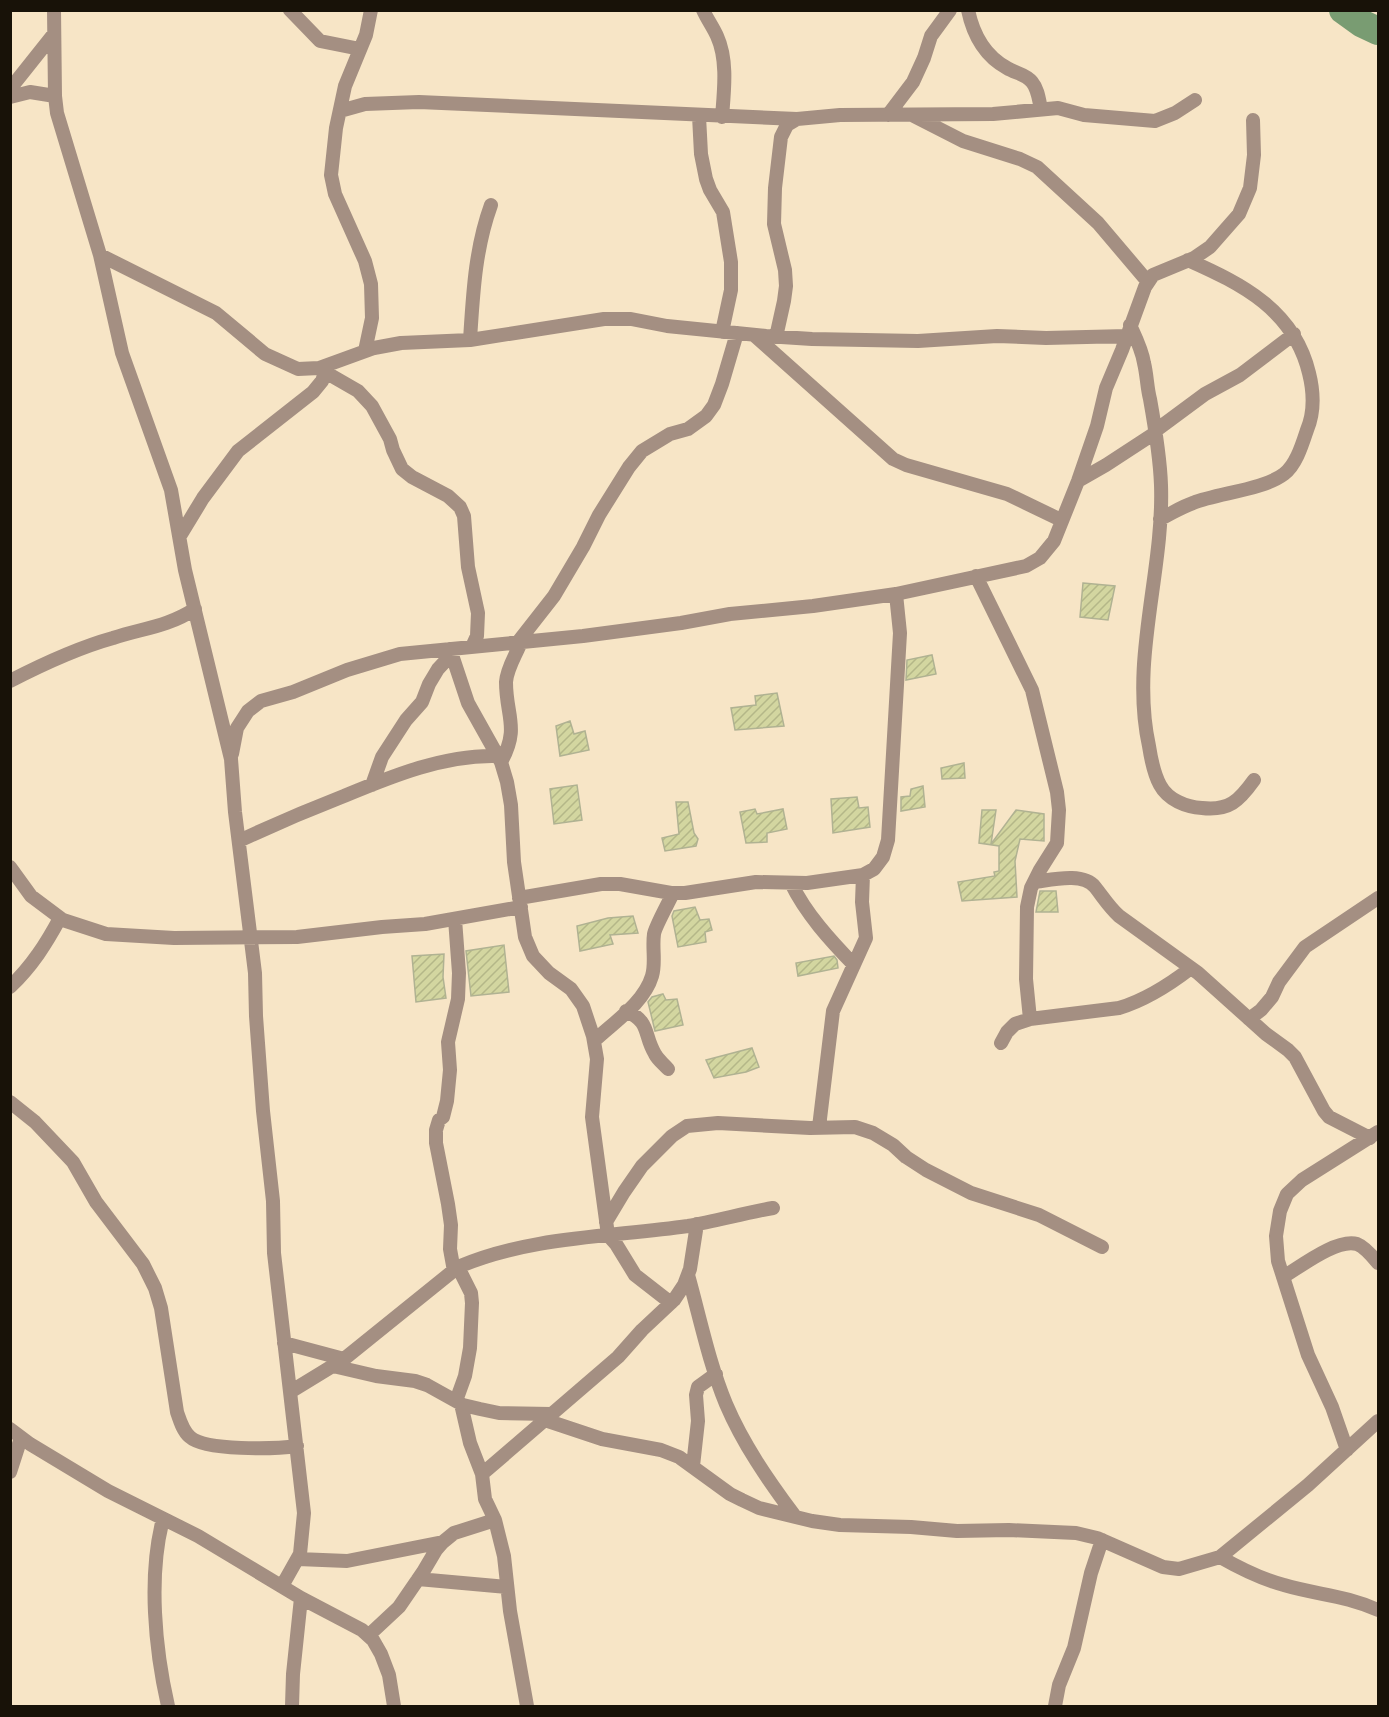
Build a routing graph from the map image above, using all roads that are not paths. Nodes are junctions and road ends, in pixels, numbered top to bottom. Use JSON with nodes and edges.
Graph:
{"nodes":[{"id":1,"x":54,"y":10,"type":"edge"},
{"id":2,"x":290,"y":10,"type":"edge"},
{"id":3,"x":371,"y":10,"type":"edge"},
{"id":4,"x":703,"y":10,"type":"edge"},
{"id":5,"x":950,"y":10,"type":"edge"},
{"id":6,"x":968,"y":10,"type":"edge"},
{"id":7,"x":53,"y":35,"type":"junction"},
{"id":8,"x":360,"y":50,"type":"junction"},
{"id":9,"x":10,"y":89,"type":"edge"},
{"id":10,"x":55,"y":96,"type":"junction"},
{"id":11,"x":10,"y":97,"type":"edge"},
{"id":12,"x":1195,"y":100,"type":"dead end"},
{"id":13,"x":1041,"y":109,"type":"junction"},
{"id":14,"x":340,"y":111,"type":"junction"},
{"id":15,"x":888,"y":115,"type":"junction"},
{"id":16,"x":912,"y":115,"type":"junction"},
{"id":17,"x":699,"y":116,"type":"junction"},
{"id":18,"x":722,"y":117,"type":"junction"},
{"id":19,"x":797,"y":119,"type":"junction"},
{"id":20,"x":1253,"y":120,"type":"dead end"},
{"id":21,"x":491,"y":205,"type":"dead end"},
{"id":22,"x":100,"y":255,"type":"junction"},
{"id":23,"x":1188,"y":260,"type":"junction"},
{"id":24,"x":1148,"y":282,"type":"junction"},
{"id":25,"x":1129,"y":330,"type":"junction"},
{"id":26,"x":722,"y":332,"type":"junction"},
{"id":27,"x":737,"y":333,"type":"junction"},
{"id":28,"x":1294,"y":334,"type":"junction"},
{"id":29,"x":754,"y":335,"type":"junction"},
{"id":30,"x":776,"y":337,"type":"junction"},
{"id":31,"x":470,"y":340,"type":"junction"},
{"id":32,"x":365,"y":351,"type":"junction"},
{"id":33,"x":326,"y":368,"type":"junction"},
{"id":34,"x":1155,"y":432,"type":"junction"},
{"id":35,"x":1078,"y":481,"type":"junction"},
{"id":36,"x":1160,"y":519,"type":"junction"},
{"id":37,"x":1061,"y":520,"type":"junction"},
{"id":38,"x":180,"y":536,"type":"junction"},
{"id":39,"x":976,"y":576,"type":"junction"},
{"id":40,"x":896,"y":594,"type":"junction"},
{"id":41,"x":195,"y":609,"type":"junction"},
{"id":42,"x":519,"y":642,"type":"junction"},
{"id":43,"x":472,"y":647,"type":"junction"},
{"id":44,"x":451,"y":652,"type":"junction"},
{"id":45,"x":10,"y":681,"type":"edge"},
{"id":46,"x":231,"y":759,"type":"junction"},
{"id":47,"x":500,"y":759,"type":"junction"},
{"id":48,"x":1254,"y":780,"type":"dead end"},
{"id":49,"x":372,"y":785,"type":"junction"},
{"id":50,"x":238,"y":841,"type":"junction"},
{"id":51,"x":10,"y":867,"type":"edge"},
{"id":52,"x":863,"y":874,"type":"junction"},
{"id":53,"x":1034,"y":882,"type":"junction"},
{"id":54,"x":791,"y":883,"type":"junction"},
{"id":55,"x":674,"y":893,"type":"junction"},
{"id":56,"x":1378,"y":898,"type":"edge"},
{"id":57,"x":520,"y":902,"type":"junction"},
{"id":58,"x":60,"y":918,"type":"junction"},
{"id":59,"x":455,"y":919,"type":"junction"},
{"id":60,"x":250,"y":937,"type":"junction"},
{"id":61,"x":854,"y":965,"type":"junction"},
{"id":62,"x":1191,"y":968,"type":"junction"},
{"id":63,"x":10,"y":987,"type":"edge"},
{"id":64,"x":626,"y":1011,"type":"junction"},
{"id":65,"x":1030,"y":1019,"type":"junction"},
{"id":66,"x":1250,"y":1019,"type":"junction"},
{"id":67,"x":594,"y":1041,"type":"junction"},
{"id":68,"x":1001,"y":1043,"type":"dead end"},
{"id":69,"x":668,"y":1069,"type":"dead end"},
{"id":70,"x":10,"y":1102,"type":"edge"},
{"id":71,"x":819,"y":1127,"type":"junction"},
{"id":72,"x":1374,"y":1135,"type":"edge"},
{"id":73,"x":773,"y":1208,"type":"dead end"},
{"id":74,"x":697,"y":1224,"type":"junction"},
{"id":75,"x":607,"y":1229,"type":"junction"},
{"id":76,"x":1102,"y":1247,"type":"dead end"},
{"id":77,"x":1378,"y":1263,"type":"edge"},
{"id":78,"x":456,"y":1269,"type":"junction"},
{"id":79,"x":688,"y":1275,"type":"junction"},
{"id":80,"x":1283,"y":1277,"type":"junction"},
{"id":81,"x":671,"y":1303,"type":"junction"},
{"id":82,"x":284,"y":1343,"type":"junction"},
{"id":83,"x":339,"y":1362,"type":"junction"},
{"id":84,"x":716,"y":1374,"type":"junction"},
{"id":85,"x":290,"y":1392,"type":"junction"},
{"id":86,"x":458,"y":1402,"type":"junction"},
{"id":87,"x":548,"y":1417,"type":"junction"},
{"id":88,"x":1378,"y":1421,"type":"edge"},
{"id":89,"x":16,"y":1433,"type":"edge"},
{"id":90,"x":297,"y":1446,"type":"junction"},
{"id":91,"x":1347,"y":1450,"type":"junction"},
{"id":92,"x":693,"y":1466,"type":"junction"},
{"id":93,"x":10,"y":1472,"type":"edge"},
{"id":94,"x":482,"y":1474,"type":"junction"},
{"id":95,"x":794,"y":1515,"type":"junction"},
{"id":96,"x":163,"y":1519,"type":"junction"},
{"id":97,"x":495,"y":1520,"type":"junction"},
{"id":98,"x":1102,"y":1540,"type":"junction"},
{"id":99,"x":443,"y":1542,"type":"junction"},
{"id":100,"x":1220,"y":1557,"type":"junction"},
{"id":101,"x":298,"y":1559,"type":"junction"},
{"id":102,"x":418,"y":1580,"type":"junction"},
{"id":103,"x":282,"y":1586,"type":"junction"},
{"id":104,"x":507,"y":1587,"type":"junction"},
{"id":105,"x":301,"y":1598,"type":"junction"},
{"id":106,"x":1378,"y":1611,"type":"edge"},
{"id":107,"x":369,"y":1635,"type":"junction"},
{"id":108,"x":168,"y":1707,"type":"edge"},
{"id":109,"x":292,"y":1707,"type":"edge"},
{"id":110,"x":394,"y":1707,"type":"edge"},
{"id":111,"x":527,"y":1707,"type":"edge"},
{"id":112,"x":1055,"y":1707,"type":"edge"}],
"edges":[{"from":1,"to":7,"type":"street"},
{"from":2,"to":8,"type":"street"},
{"from":3,"to":8,"type":"street"},
{"from":4,"to":18,"type":"street"},
{"from":5,"to":15,"type":"street"},
{"from":6,"to":13,"type":"street"},
{"from":7,"to":9,"type":"street"},
{"from":7,"to":10,"type":"street"},
{"from":8,"to":14,"type":"street"},
{"from":10,"to":11,"type":"street"},
{"from":10,"to":22,"type":"street"},
{"from":12,"to":13,"type":"street"},
{"from":13,"to":16,"type":"street"},
{"from":14,"to":17,"type":"street"},
{"from":14,"to":32,"type":"street"},
{"from":15,"to":16,"type":"street"},
{"from":15,"to":19,"type":"street"},
{"from":16,"to":24,"type":"street"},
{"from":17,"to":18,"type":"street"},
{"from":17,"to":26,"type":"street"},
{"from":18,"to":19,"type":"street"},
{"from":19,"to":30,"type":"street"},
{"from":20,"to":23,"type":"street"},
{"from":21,"to":31,"type":"street"},
{"from":22,"to":33,"type":"street"},
{"from":22,"to":38,"type":"street"},
{"from":23,"to":24,"type":"street"},
{"from":23,"to":28,"type":"street"},
{"from":24,"to":25,"type":"street"},
{"from":25,"to":30,"type":"street"},
{"from":25,"to":34,"type":"street"},
{"from":25,"to":35,"type":"street"},
{"from":26,"to":27,"type":"street"},
{"from":26,"to":31,"type":"street"},
{"from":27,"to":29,"type":"street"},
{"from":27,"to":42,"type":"street"},
{"from":28,"to":34,"type":"street"},
{"from":28,"to":36,"type":"street"},
{"from":29,"to":30,"type":"street"},
{"from":29,"to":37,"type":"street"},
{"from":31,"to":32,"type":"street"},
{"from":32,"to":33,"type":"street"},
{"from":33,"to":38,"type":"street"},
{"from":33,"to":43,"type":"street"},
{"from":34,"to":35,"type":"street"},
{"from":34,"to":36,"type":"street"},
{"from":35,"to":37,"type":"street"},
{"from":36,"to":48,"type":"street"},
{"from":37,"to":39,"type":"street"},
{"from":38,"to":41,"type":"street"},
{"from":39,"to":40,"type":"street"},
{"from":39,"to":53,"type":"street"},
{"from":40,"to":42,"type":"street"},
{"from":40,"to":52,"type":"street"},
{"from":41,"to":45,"type":"street"},
{"from":41,"to":46,"type":"street"},
{"from":42,"to":43,"type":"street"},
{"from":42,"to":47,"type":"street"},
{"from":43,"to":44,"type":"street"},
{"from":44,"to":46,"type":"street"},
{"from":44,"to":47,"type":"street"},
{"from":44,"to":49,"type":"street"},
{"from":46,"to":50,"type":"street"},
{"from":47,"to":49,"type":"street"},
{"from":47,"to":57,"type":"street"},
{"from":49,"to":50,"type":"street"},
{"from":50,"to":60,"type":"street"},
{"from":51,"to":58,"type":"street"},
{"from":52,"to":54,"type":"street"},
{"from":52,"to":61,"type":"street"},
{"from":53,"to":62,"type":"street"},
{"from":53,"to":65,"type":"street"},
{"from":54,"to":55,"type":"street"},
{"from":54,"to":61,"type":"street"},
{"from":55,"to":57,"type":"street"},
{"from":55,"to":64,"type":"street"},
{"from":56,"to":66,"type":"street"},
{"from":57,"to":59,"type":"street"},
{"from":57,"to":67,"type":"street"},
{"from":58,"to":60,"type":"street"},
{"from":58,"to":63,"type":"street"},
{"from":59,"to":60,"type":"street"},
{"from":59,"to":78,"type":"street"},
{"from":60,"to":82,"type":"street"},
{"from":61,"to":71,"type":"street"},
{"from":62,"to":65,"type":"street"},
{"from":62,"to":66,"type":"street"},
{"from":64,"to":67,"type":"street"},
{"from":64,"to":69,"type":"street"},
{"from":65,"to":68,"type":"street"},
{"from":66,"to":72,"type":"street"},
{"from":67,"to":75,"type":"street"},
{"from":70,"to":90,"type":"street"},
{"from":71,"to":75,"type":"street"},
{"from":71,"to":76,"type":"street"},
{"from":72,"to":80,"type":"street"},
{"from":73,"to":74,"type":"street"},
{"from":74,"to":75,"type":"street"},
{"from":74,"to":79,"type":"street"},
{"from":75,"to":78,"type":"street"},
{"from":75,"to":81,"type":"street"},
{"from":77,"to":80,"type":"street"},
{"from":78,"to":83,"type":"street"},
{"from":78,"to":86,"type":"street"},
{"from":79,"to":81,"type":"street"},
{"from":79,"to":84,"type":"street"},
{"from":80,"to":91,"type":"street"},
{"from":81,"to":87,"type":"street"},
{"from":82,"to":83,"type":"street"},
{"from":82,"to":85,"type":"street"},
{"from":83,"to":85,"type":"street"},
{"from":83,"to":86,"type":"street"},
{"from":84,"to":92,"type":"street"},
{"from":84,"to":95,"type":"street"},
{"from":85,"to":90,"type":"street"},
{"from":86,"to":87,"type":"street"},
{"from":86,"to":94,"type":"street"},
{"from":87,"to":92,"type":"street"},
{"from":87,"to":94,"type":"street"},
{"from":88,"to":91,"type":"street"},
{"from":89,"to":93,"type":"street"},
{"from":89,"to":96,"type":"street"},
{"from":90,"to":101,"type":"street"},
{"from":91,"to":100,"type":"street"},
{"from":92,"to":95,"type":"street"},
{"from":94,"to":97,"type":"street"},
{"from":95,"to":98,"type":"street"},
{"from":96,"to":103,"type":"street"},
{"from":96,"to":108,"type":"street"},
{"from":97,"to":99,"type":"street"},
{"from":97,"to":104,"type":"street"},
{"from":98,"to":100,"type":"street"},
{"from":98,"to":112,"type":"street"},
{"from":99,"to":101,"type":"street"},
{"from":99,"to":102,"type":"street"},
{"from":100,"to":106,"type":"street"},
{"from":101,"to":103,"type":"street"},
{"from":102,"to":104,"type":"street"},
{"from":102,"to":107,"type":"street"},
{"from":103,"to":105,"type":"street"},
{"from":104,"to":111,"type":"street"},
{"from":105,"to":107,"type":"street"},
{"from":105,"to":109,"type":"street"},
{"from":107,"to":110,"type":"street"}]}
